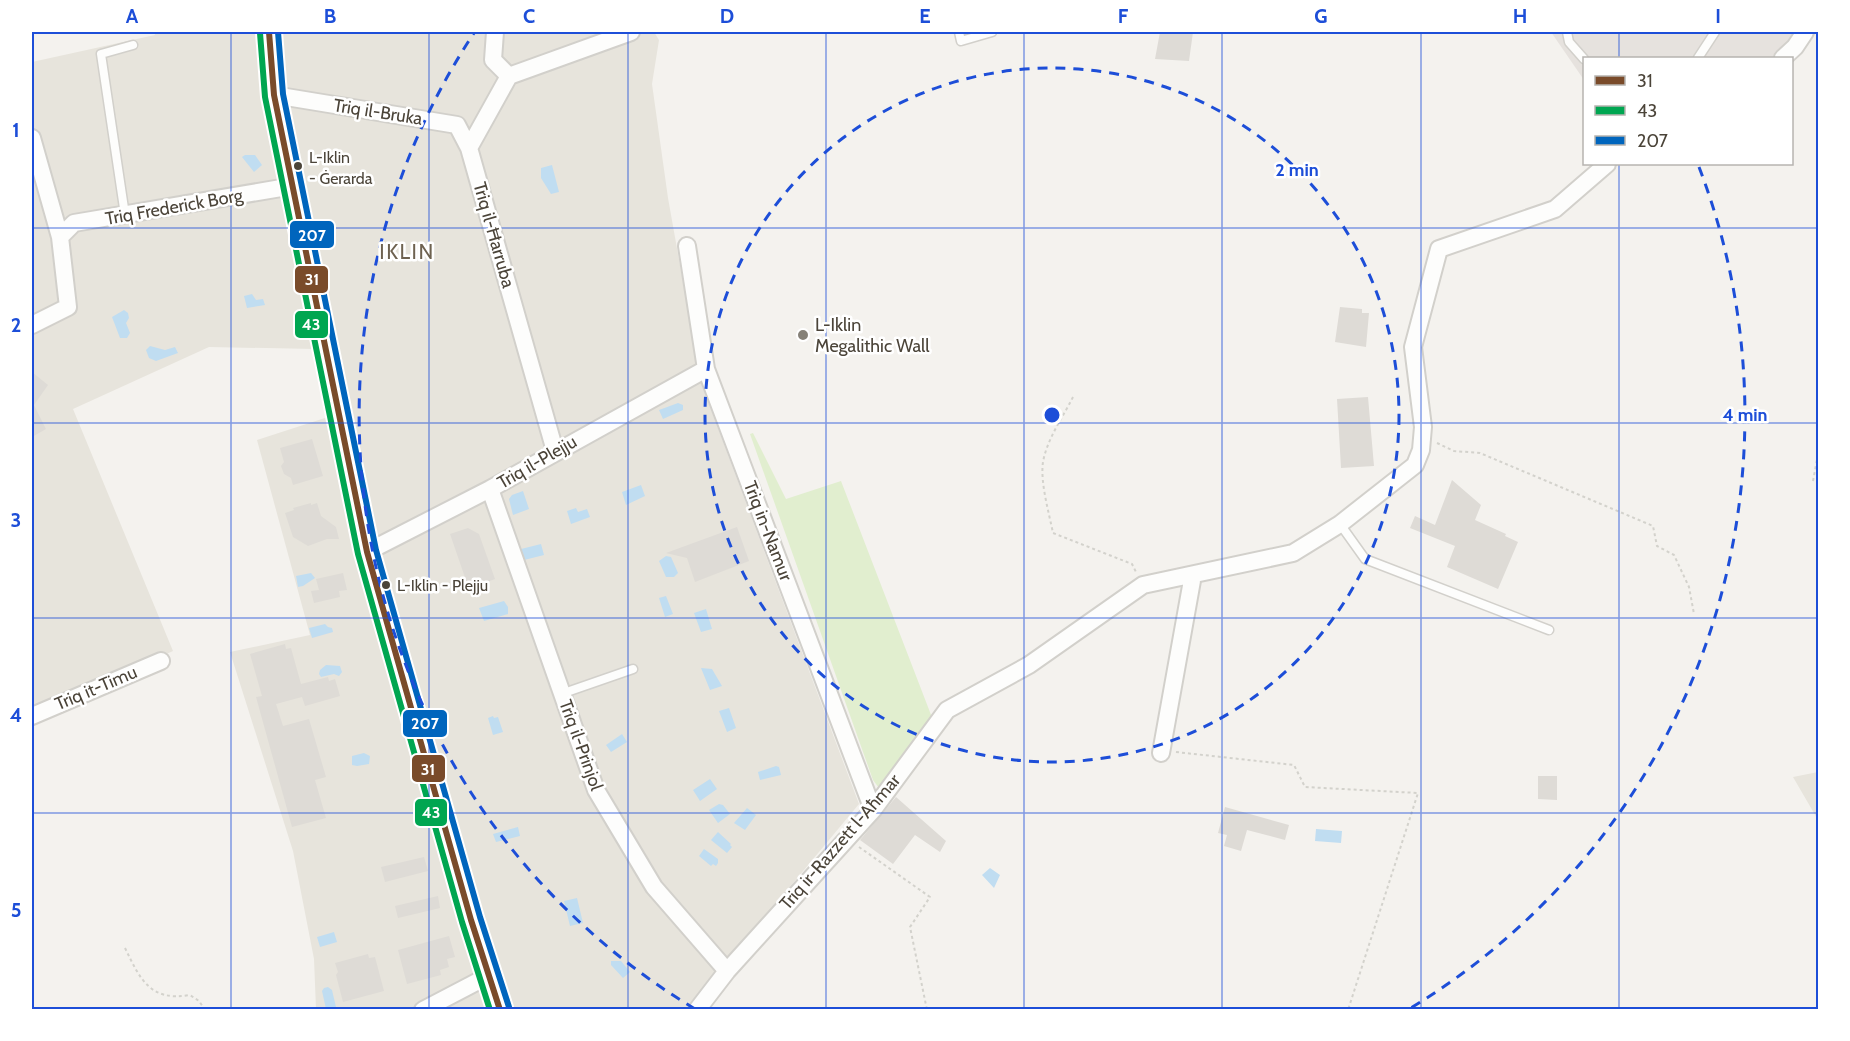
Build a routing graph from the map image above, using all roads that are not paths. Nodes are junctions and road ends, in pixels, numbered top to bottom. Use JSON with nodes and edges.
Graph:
{"nodes":[{"id":1,"x":269,"y":32,"type":"edge"},
{"id":2,"x":495,"y":32,"type":"edge"},
{"id":3,"x":631,"y":32,"type":"edge"},
{"id":4,"x":959,"y":32,"type":"edge"},
{"id":5,"x":992,"y":32,"type":"edge"},
{"id":6,"x":1567,"y":32,"type":"edge"},
{"id":7,"x":1715,"y":32,"type":"edge"},
{"id":8,"x":1805,"y":32,"type":"edge"},
{"id":9,"x":133,"y":45,"type":"dead end"},
{"id":10,"x":1699,"y":57,"type":"edge"},
{"id":11,"x":1784,"y":57,"type":"edge"},
{"id":12,"x":1583,"y":58,"type":"edge"},
{"id":13,"x":509,"y":76,"type":"junction"},
{"id":14,"x":274,"y":95,"type":"junction"},
{"id":15,"x":32,"y":138,"type":"edge"},
{"id":16,"x":469,"y":148,"type":"junction"},
{"id":17,"x":1606,"y":165,"type":"edge"},
{"id":18,"x":293,"y":186,"type":"junction"},
{"id":19,"x":125,"y":215,"type":"junction"},
{"id":20,"x":60,"y":237,"type":"junction"},
{"id":21,"x":687,"y":246,"type":"dead end"},
{"id":22,"x":32,"y":325,"type":"edge"},
{"id":23,"x":706,"y":369,"type":"junction"},
{"id":24,"x":555,"y":451,"type":"junction"},
{"id":25,"x":490,"y":489,"type":"junction"},
{"id":26,"x":1340,"y":524,"type":"junction"},
{"id":27,"x":367,"y":552,"type":"junction"},
{"id":28,"x":1193,"y":575,"type":"junction"},
{"id":29,"x":1549,"y":630,"type":"dead end"},
{"id":30,"x":161,"y":661,"type":"dead end"},
{"id":31,"x":633,"y":669,"type":"dead end"},
{"id":32,"x":561,"y":694,"type":"junction"},
{"id":33,"x":32,"y":716,"type":"edge"},
{"id":34,"x":1161,"y":753,"type":"road end"},
{"id":35,"x":873,"y":810,"type":"junction"},
{"id":36,"x":727,"y":971,"type":"junction"},
{"id":37,"x":488,"y":976,"type":"junction"},
{"id":38,"x":423,"y":1010,"type":"edge"},
{"id":39,"x":500,"y":1010,"type":"edge"},
{"id":40,"x":697,"y":1010,"type":"edge"}],
"edges":[{"from":1,"to":14,"type":"street"},
{"from":2,"to":13,"type":"street"},
{"from":3,"to":13,"type":"street"},
{"from":4,"to":5,"type":"lane"},
{"from":6,"to":12,"type":"lane"},
{"from":7,"to":10,"type":"lane"},
{"from":8,"to":11,"type":"street"},
{"from":9,"to":19,"type":"lane"},
{"from":13,"to":16,"type":"street"},
{"from":14,"to":16,"type":"street","name":"Triq il-Bruka"},
{"from":14,"to":18,"type":"street"},
{"from":15,"to":20,"type":"street"},
{"from":16,"to":24,"type":"street","name":"Triq il-Ħarruba"},
{"from":17,"to":26,"type":"street","name":"Triq ir-Razzett l-Aħmar"},
{"from":18,"to":19,"type":"street","name":"Triq Frederick Borg"},
{"from":18,"to":27,"type":"street"},
{"from":19,"to":20,"type":"street","name":"Triq Frederick Borg"},
{"from":20,"to":22,"type":"street"},
{"from":21,"to":23,"type":"street","name":"Triq in-Namur"},
{"from":23,"to":24,"type":"street","name":"Triq il-Plejju"},
{"from":23,"to":35,"type":"street","name":"Triq in-Namur"},
{"from":24,"to":25,"type":"street","name":"Triq il-Plejju"},
{"from":25,"to":27,"type":"street","name":"Triq il-Plejju"},
{"from":25,"to":32,"type":"street","name":"Triq il-Prinjol"},
{"from":26,"to":28,"type":"street","name":"Triq ir-Razzett l-Aħmar"},
{"from":26,"to":29,"type":"lane"},
{"from":27,"to":37,"type":"street"},
{"from":28,"to":34,"type":"street"},
{"from":28,"to":35,"type":"street","name":"Triq ir-Razzett l-Aħmar"},
{"from":30,"to":33,"type":"street","name":"Triq it-Timu"},
{"from":31,"to":32,"type":"lane"},
{"from":32,"to":36,"type":"street","name":"Triq il-Prinjol"},
{"from":35,"to":36,"type":"street","name":"Triq ir-Razzett l-Aħmar"},
{"from":36,"to":40,"type":"street","name":"Triq ir-Razzett l-Aħmar"},
{"from":37,"to":38,"type":"street"},
{"from":37,"to":39,"type":"street"}]}
